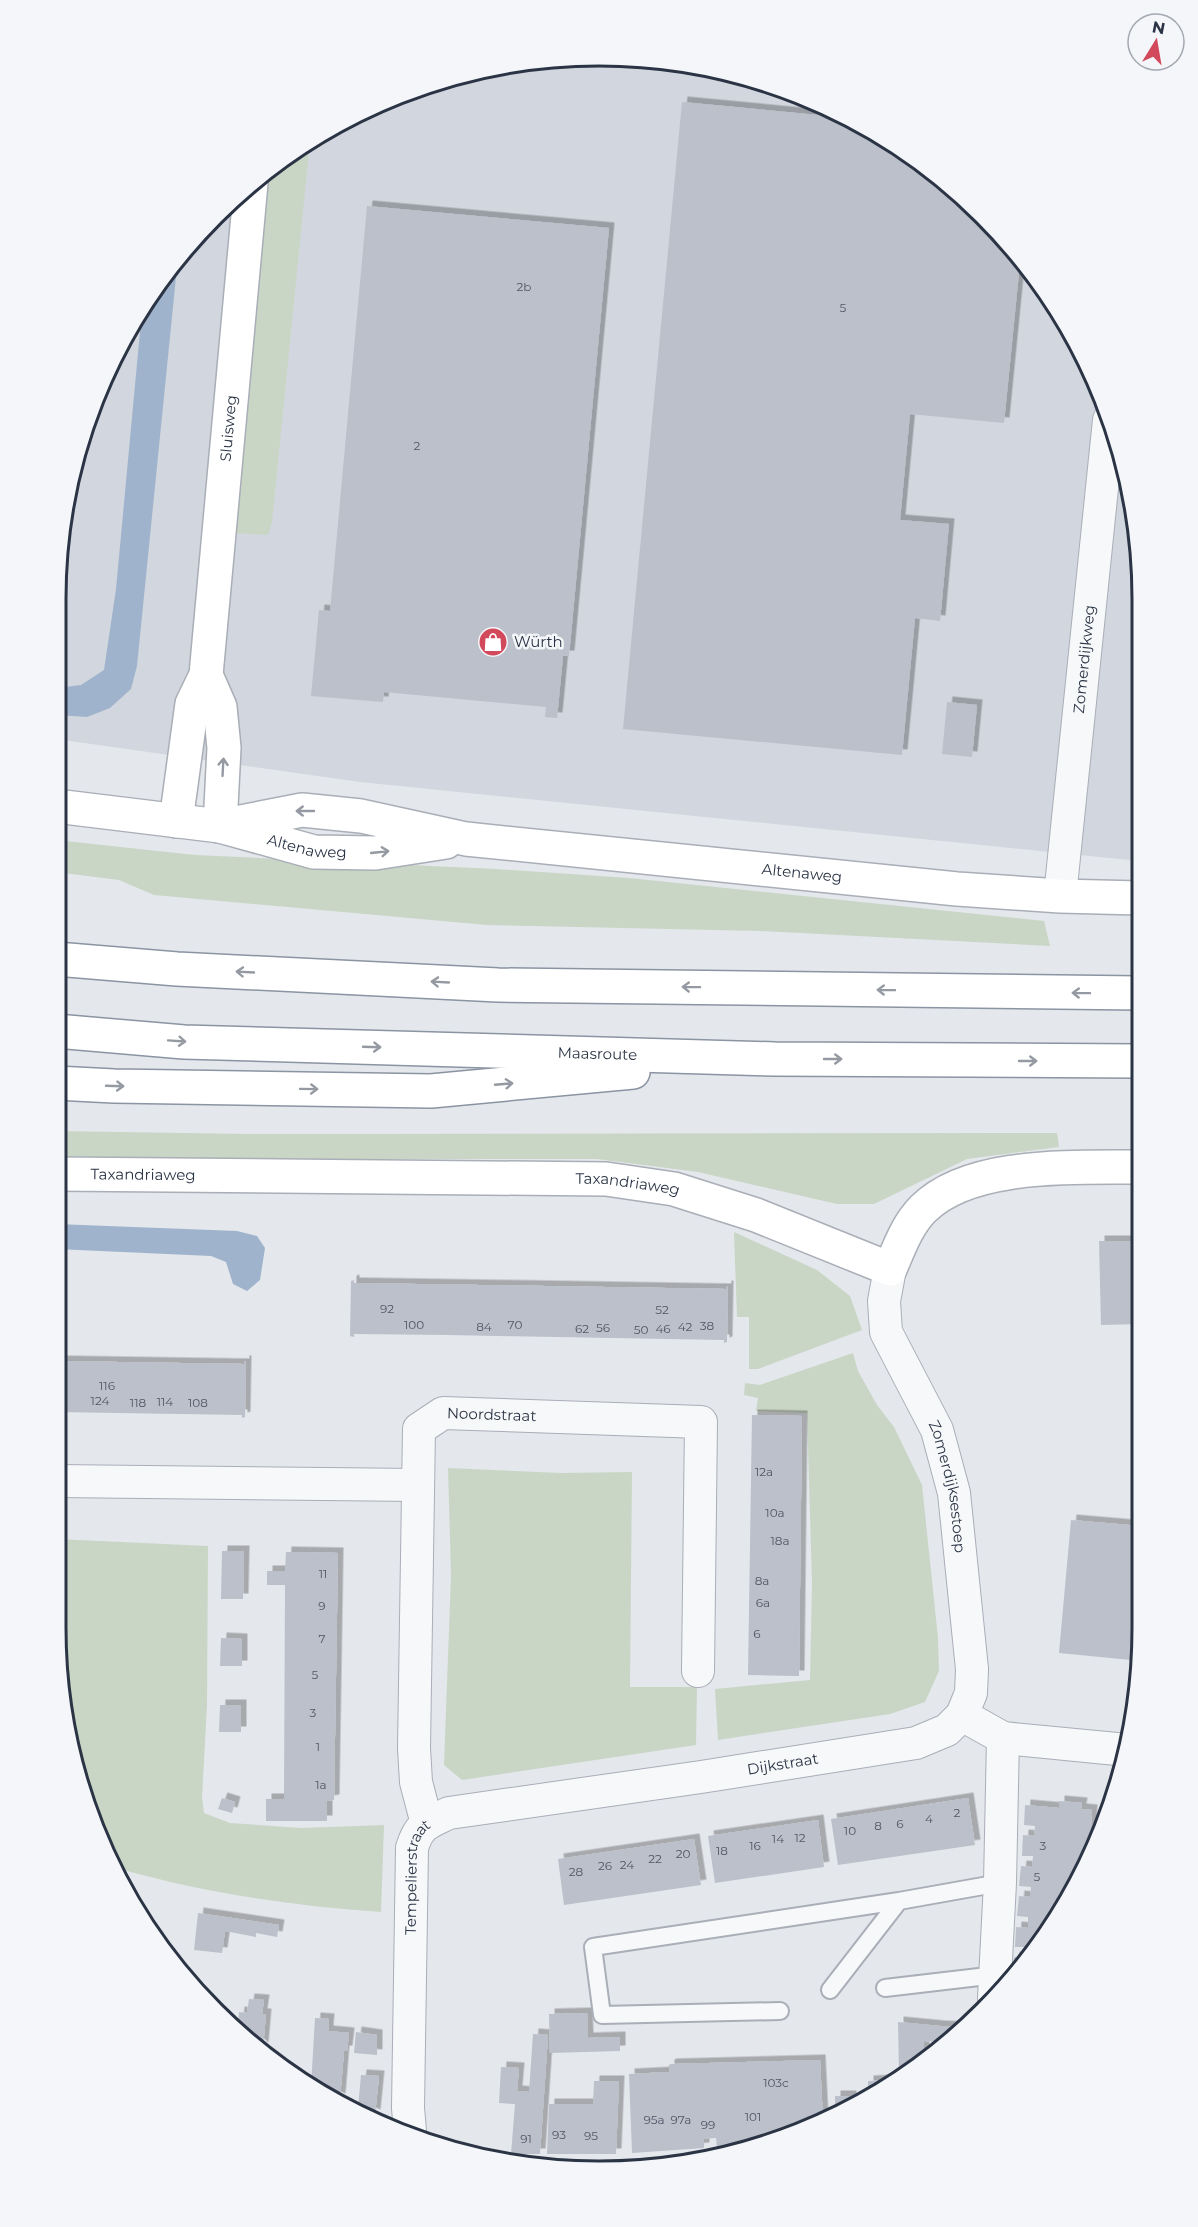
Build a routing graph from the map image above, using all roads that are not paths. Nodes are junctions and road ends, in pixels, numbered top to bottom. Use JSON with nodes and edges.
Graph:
{"nodes":[{"id":1,"x":250,"y":197,"type":"edge"},
{"id":2,"x":1107,"y":438,"type":"edge"},
{"id":3,"x":206,"y":675,"type":"junction"},
{"id":4,"x":66,"y":807,"type":"edge"},
{"id":5,"x":176,"y":821,"type":"junction"},
{"id":6,"x":220,"y":826,"type":"junction"},
{"id":7,"x":1060,"y":896,"type":"junction"},
{"id":8,"x":1132,"y":898,"type":"edge"},
{"id":9,"x":66,"y":960,"type":"edge"},
{"id":10,"x":1132,"y":993,"type":"edge"},
{"id":11,"x":66,"y":1032,"type":"edge"},
{"id":12,"x":775,"y":1059,"type":"junction"},
{"id":13,"x":1132,"y":1061,"type":"edge"},
{"id":14,"x":66,"y":1084,"type":"edge"},
{"id":15,"x":1132,"y":1167,"type":"edge"},
{"id":16,"x":66,"y":1174,"type":"edge"},
{"id":17,"x":890,"y":1269,"type":"junction"},
{"id":18,"x":66,"y":1480,"type":"edge"},
{"id":19,"x":417,"y":1485,"type":"junction"},
{"id":20,"x":698,"y":1671,"type":"dead end"},
{"id":21,"x":962,"y":1715,"type":"junction"},
{"id":22,"x":1003,"y":1738,"type":"junction"},
{"id":23,"x":1118,"y":1749,"type":"edge"},
{"id":24,"x":427,"y":1824,"type":"junction"},
{"id":25,"x":1000,"y":1883,"type":"junction"},
{"id":26,"x":899,"y":1901,"type":"junction"},
{"id":27,"x":995,"y":1984,"type":"edge"},
{"id":28,"x":994,"y":1986,"type":"edge"},
{"id":29,"x":885,"y":1988,"type":"dead end"},
{"id":30,"x":830,"y":1990,"type":"dead end"},
{"id":31,"x":780,"y":2011,"type":"dead end"},
{"id":32,"x":410,"y":2126,"type":"edge"}],
"edges":[{"from":1,"to":3,"type":"main road","name":"Sluisweg"},
{"from":2,"to":7,"type":"street","name":"Zomerdijkweg"},
{"from":3,"to":5,"type":"main road","name":"Sluisweg"},
{"from":6,"to":3,"type":"main road","name":"Sluisweg","one_way":true},
{"from":4,"to":5,"type":"main road","name":"Altenaweg"},
{"from":5,"to":6,"type":"main road","name":"Altenaweg"},
{"from":6,"to":7,"type":"main road","name":"Altenaweg"},
{"from":7,"to":8,"type":"main road","name":"Altenaweg"},
{"from":10,"to":9,"type":"main road","one_way":true},
{"from":11,"to":12,"type":"main road","name":"Maasroute","one_way":true},
{"from":12,"to":13,"type":"main road","name":"Maasroute","one_way":true},
{"from":14,"to":12,"type":"main road","one_way":true},
{"from":15,"to":17,"type":"main road"},
{"from":16,"to":17,"type":"main road","name":"Taxandriaweg"},
{"from":17,"to":21,"type":"street","name":"Zomerdijksestoep"},
{"from":18,"to":19,"type":"street"},
{"from":19,"to":20,"type":"street","name":"Noordstraat"},
{"from":19,"to":24,"type":"street","name":"Tempelierstraat"},
{"from":21,"to":22,"type":"street"},
{"from":21,"to":24,"type":"street","name":"Dijkstraat"},
{"from":22,"to":23,"type":"street"},
{"from":22,"to":25,"type":"street"},
{"from":24,"to":32,"type":"street","name":"Tempelierstraat"},
{"from":25,"to":26,"type":"lane"},
{"from":25,"to":27,"type":"street"},
{"from":26,"to":30,"type":"lane"},
{"from":26,"to":31,"type":"lane"},
{"from":28,"to":29,"type":"lane"}]}
